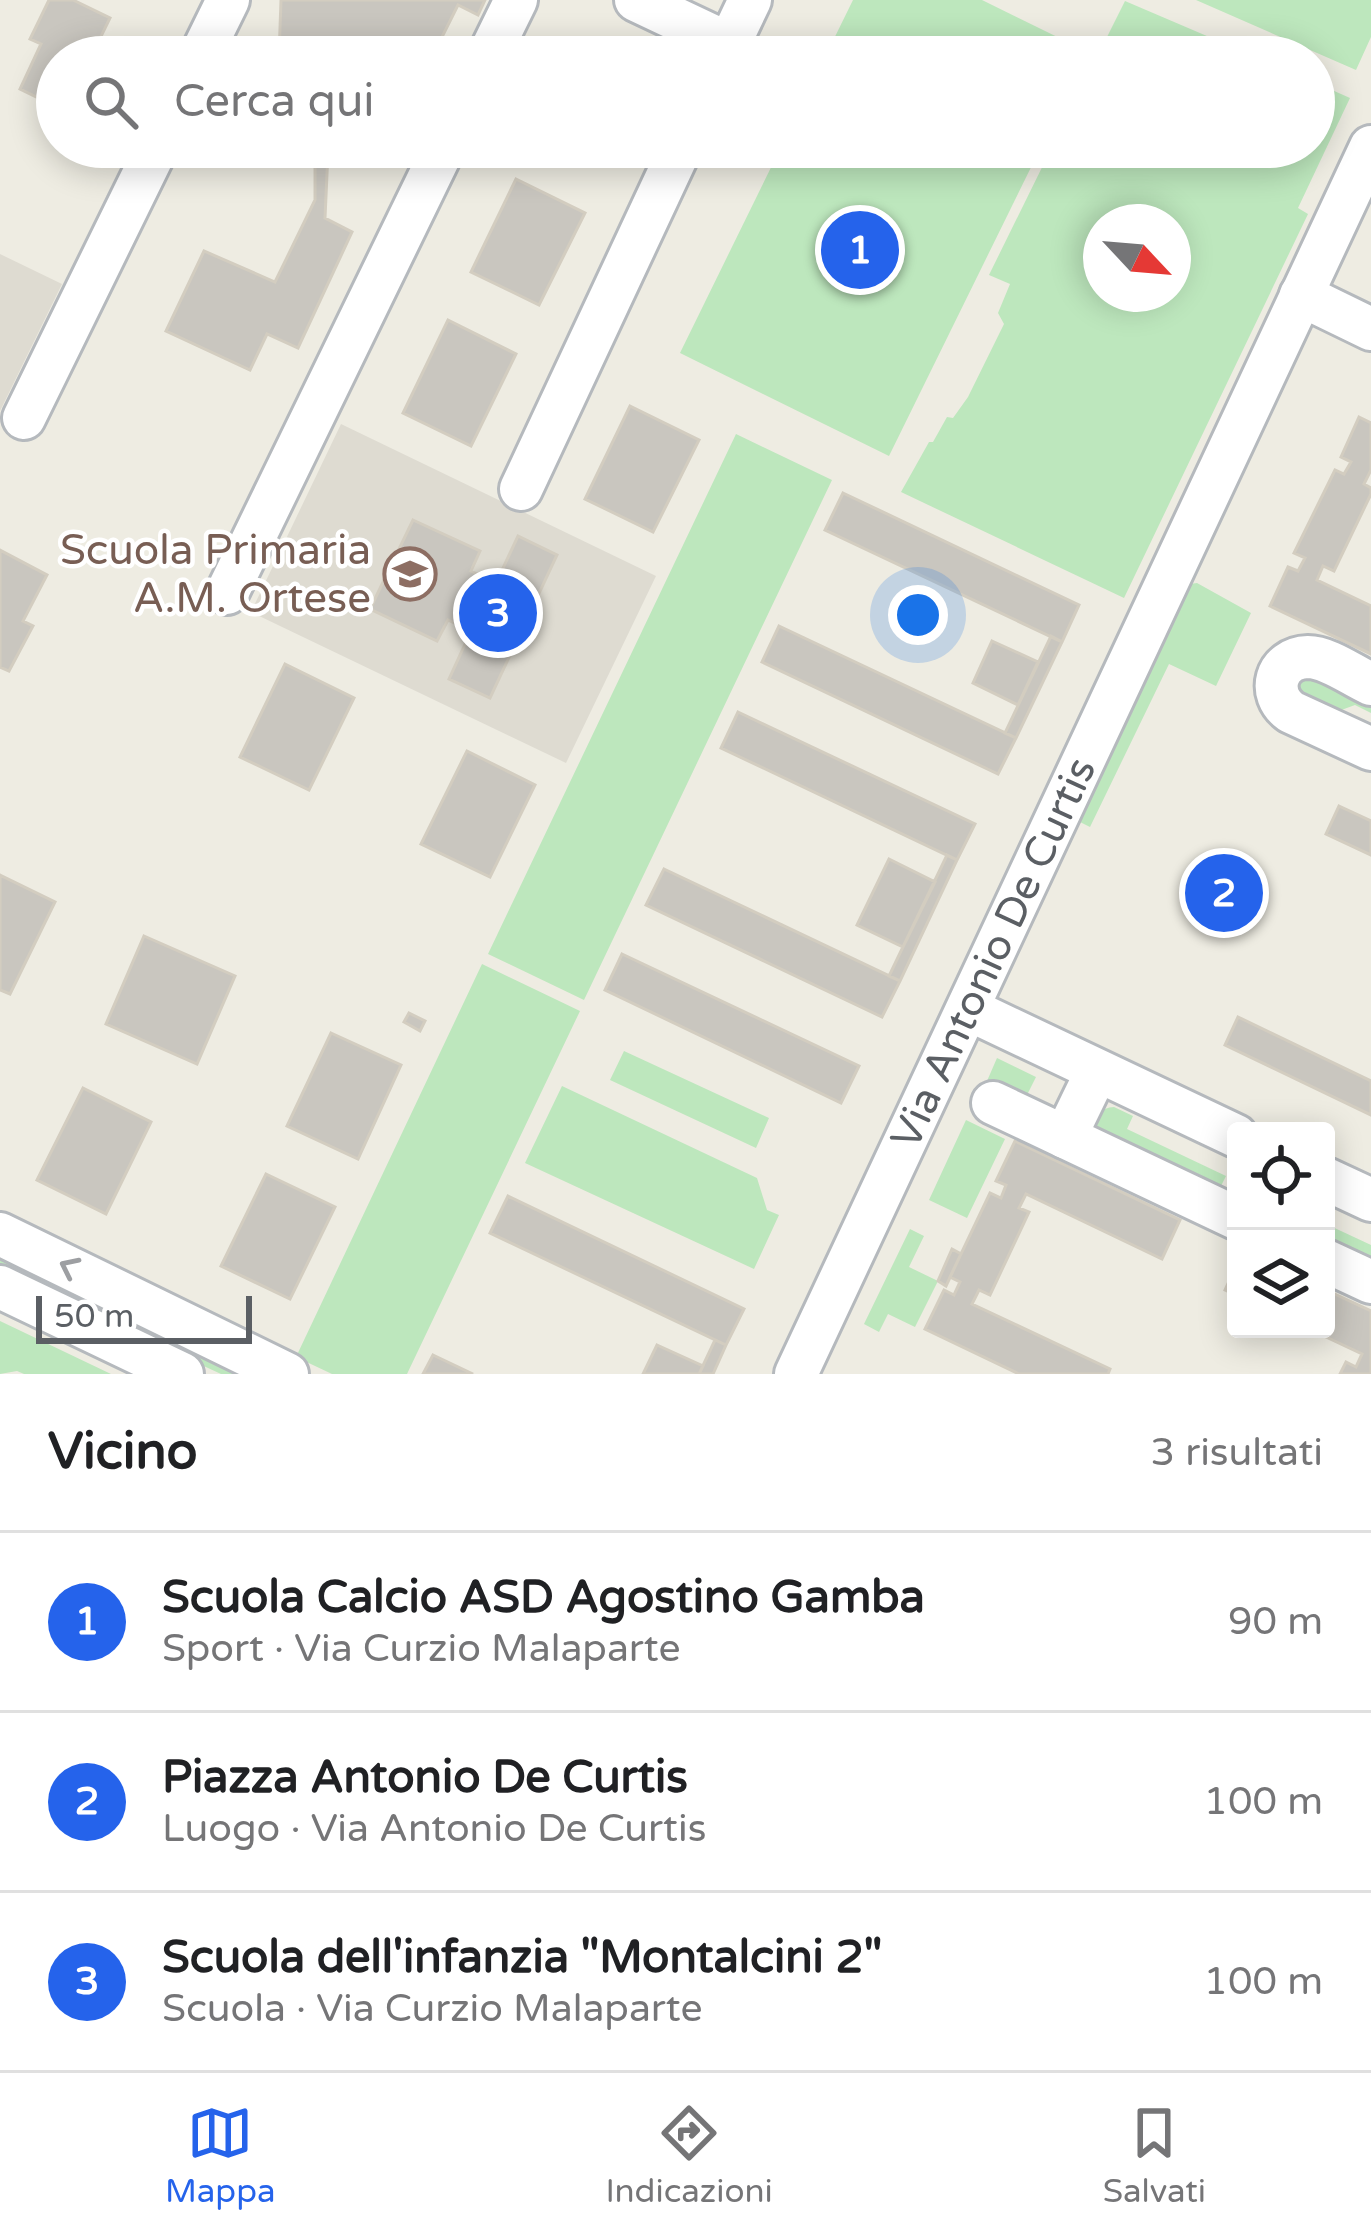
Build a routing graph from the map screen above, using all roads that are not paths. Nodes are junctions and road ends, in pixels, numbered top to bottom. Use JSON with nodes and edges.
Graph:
{"nodes":[{"id":1,"x":228,"y":0,"type":"edge"},
{"id":2,"x":516,"y":0,"type":"edge"},
{"id":3,"x":636,"y":0,"type":"edge"},
{"id":4,"x":749,"y":0,"type":"edge"},
{"id":5,"x":210,"y":36,"type":"edge"},
{"id":6,"x":498,"y":36,"type":"edge"},
{"id":7,"x":701,"y":36,"type":"edge"},
{"id":8,"x":732,"y":36,"type":"edge"},
{"id":9,"x":1371,"y":147,"type":"edge"},
{"id":10,"x":147,"y":168,"type":"edge"},
{"id":11,"x":434,"y":168,"type":"edge"},
{"id":12,"x":671,"y":168,"type":"edge"},
{"id":13,"x":1300,"y":295,"type":"junction"},
{"id":14,"x":1371,"y":329,"type":"edge"},
{"id":15,"x":25,"y":418,"type":"dead end"},
{"id":16,"x":520,"y":489,"type":"dead end"},
{"id":17,"x":227,"y":593,"type":"dead end"},
{"id":18,"x":1371,"y":684,"type":"edge"},
{"id":19,"x":1371,"y":749,"type":"edge"},
{"id":20,"x":968,"y":1009,"type":"junction"},
{"id":21,"x":1097,"y":1071,"type":"junction"},
{"id":22,"x":993,"y":1102,"type":"dead end"},
{"id":23,"x":1227,"y":1132,"type":"edge"},
{"id":24,"x":1065,"y":1137,"type":"junction"},
{"id":25,"x":1335,"y":1183,"type":"edge"},
{"id":26,"x":1371,"y":1200,"type":"edge"},
{"id":27,"x":1227,"y":1205,"type":"edge"},
{"id":28,"x":0,"y":1234,"type":"edge"},
{"id":29,"x":1335,"y":1265,"type":"edge"},
{"id":30,"x":1371,"y":1282,"type":"edge"},
{"id":31,"x":0,"y":1287,"type":"edge"},
{"id":32,"x":138,"y":1300,"type":"junction"},
{"id":33,"x":150,"y":1363,"type":"edge"},
{"id":34,"x":287,"y":1374,"type":"edge"},
{"id":35,"x":796,"y":1374,"type":"edge"}],
"edges":[{"from":1,"to":5,"type":"street"},
{"from":2,"to":6,"type":"street"},
{"from":3,"to":7,"type":"street"},
{"from":4,"to":8,"type":"street"},
{"from":9,"to":13,"type":"street","name":"Via Antonio De Curtis"},
{"from":10,"to":15,"type":"street"},
{"from":11,"to":17,"type":"street"},
{"from":12,"to":16,"type":"street"},
{"from":13,"to":14,"type":"street"},
{"from":13,"to":20,"type":"street","name":"Via Antonio De Curtis"},
{"from":18,"to":19,"type":"street"},
{"from":20,"to":21,"type":"street"},
{"from":20,"to":35,"type":"street","name":"Via Antonio De Curtis"},
{"from":21,"to":23,"type":"street"},
{"from":21,"to":24,"type":"street"},
{"from":22,"to":24,"type":"street"},
{"from":24,"to":27,"type":"street"},
{"from":25,"to":26,"type":"street"},
{"from":32,"to":28,"type":"street","one_way":true},
{"from":29,"to":30,"type":"street"},
{"from":31,"to":33,"type":"street"},
{"from":32,"to":33,"type":"street"},
{"from":32,"to":34,"type":"street"}]}
